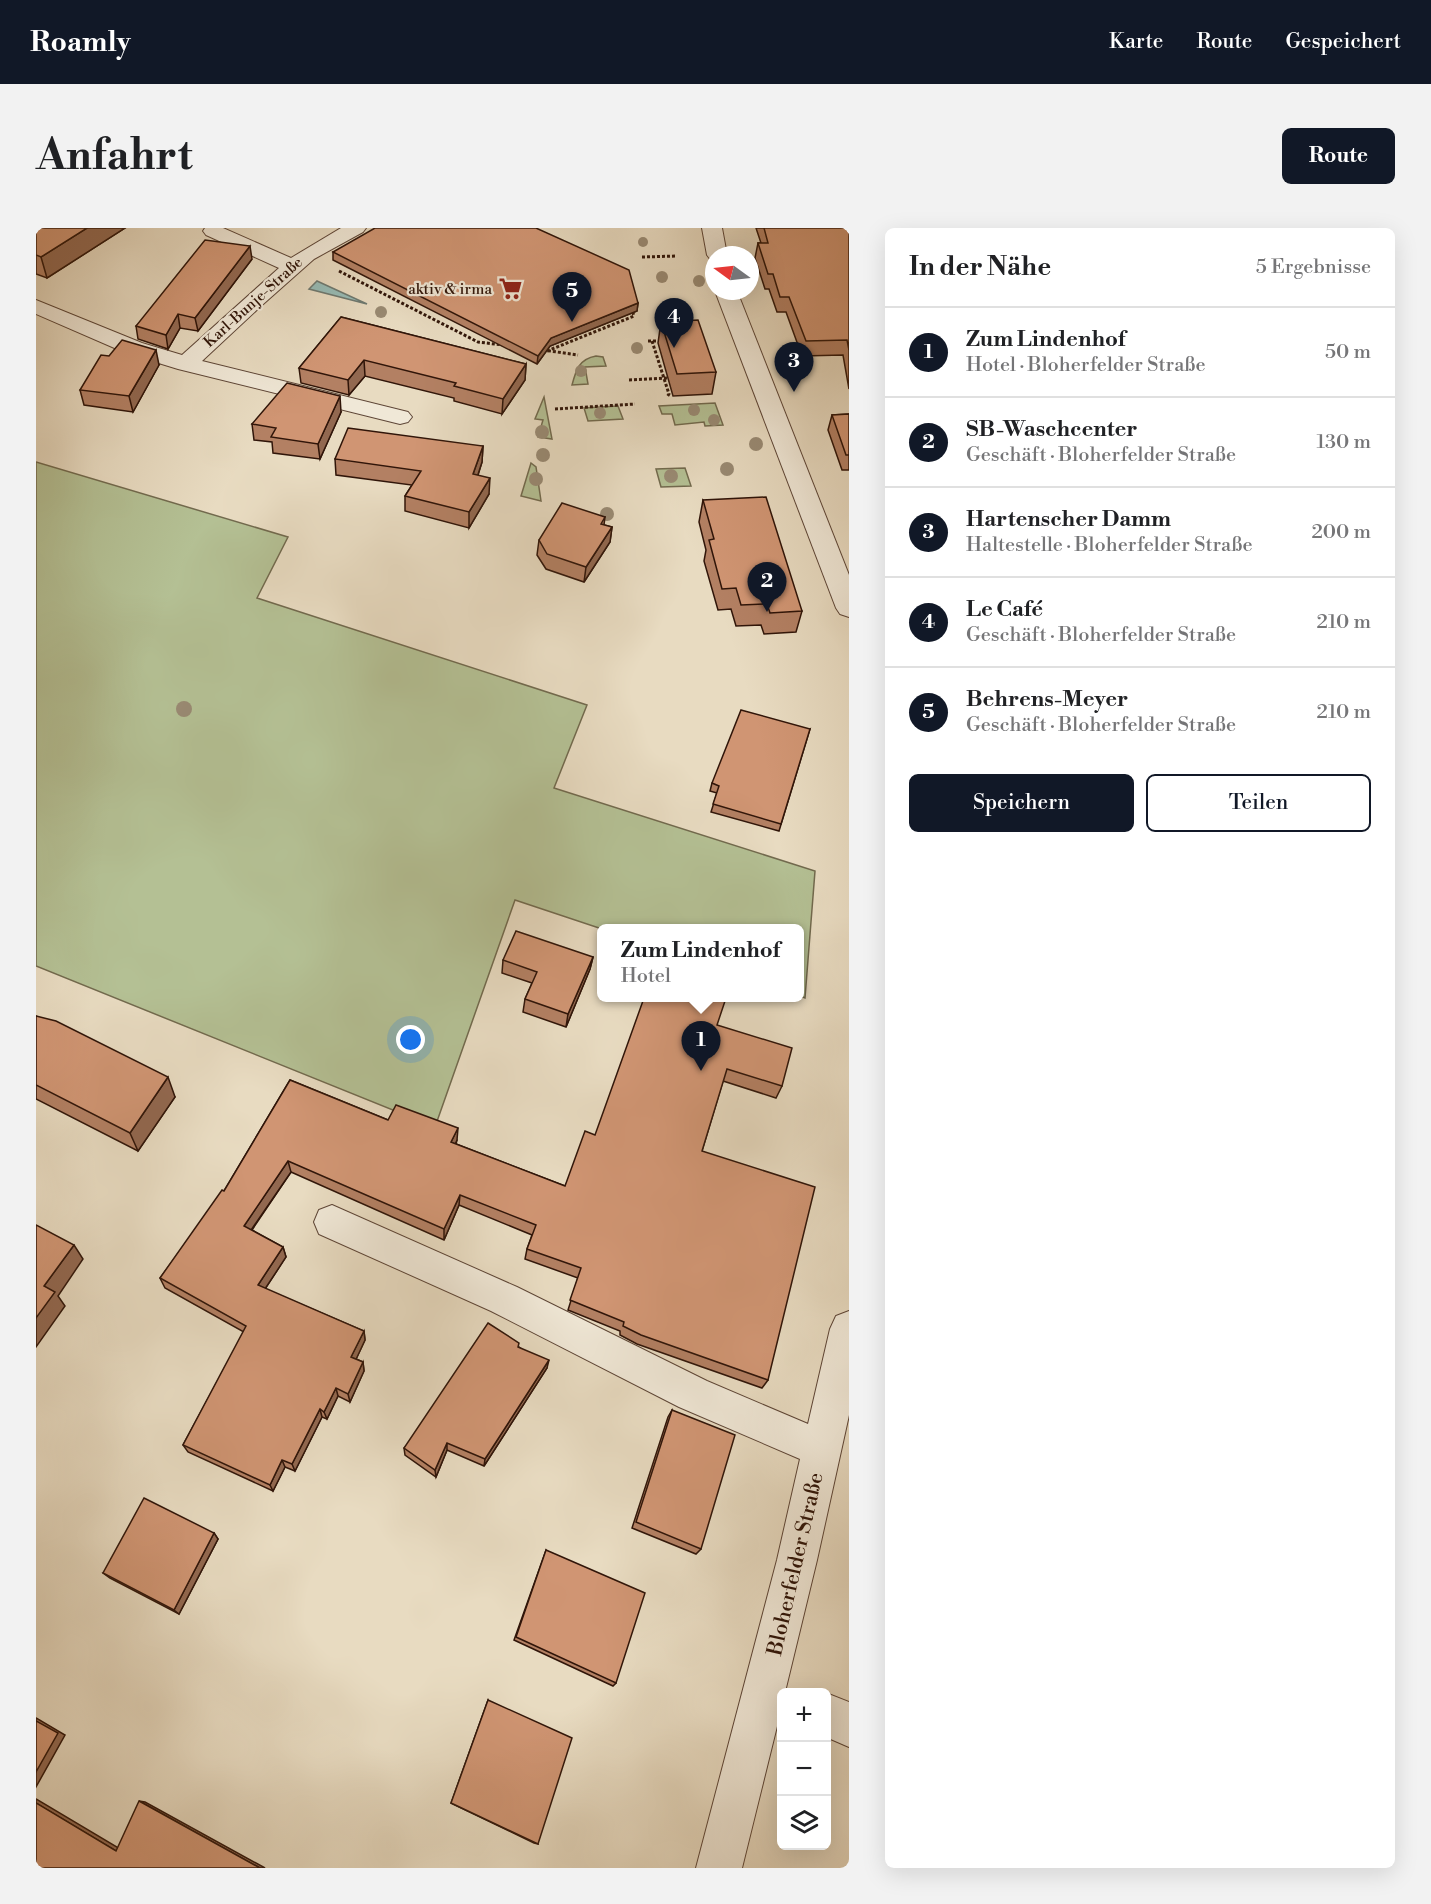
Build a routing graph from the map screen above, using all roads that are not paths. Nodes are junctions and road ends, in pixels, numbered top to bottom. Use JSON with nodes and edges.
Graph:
{"nodes":[{"id":1,"x":356,"y":228,"type":"edge"},
{"id":2,"x":712,"y":228,"type":"edge"},
{"id":3,"x":213,"y":231,"type":"dead end"},
{"id":4,"x":715,"y":246,"type":"edge"},
{"id":5,"x":300,"y":261,"type":"junction"},
{"id":6,"x":730,"y":300,"type":"edge"},
{"id":7,"x":36,"y":306,"type":"edge"},
{"id":8,"x":186,"y":364,"type":"junction"},
{"id":9,"x":400,"y":417,"type":"dead end"},
{"id":10,"x":847,"y":597,"type":"edge"},
{"id":11,"x":332,"y":1222,"type":"dead end"},
{"id":12,"x":849,"y":1329,"type":"edge"},
{"id":13,"x":822,"y":1449,"type":"junction"},
{"id":14,"x":776,"y":1688,"type":"edge"},
{"id":15,"x":831,"y":1716,"type":"edge"},
{"id":16,"x":849,"y":1725,"type":"edge"},
{"id":17,"x":719,"y":1868,"type":"edge"}],
"edges":[{"from":1,"to":5,"type":"street","name":"Karl-Bunje-Straße"},
{"from":2,"to":4,"type":"street"},
{"from":3,"to":5,"type":"street"},
{"from":5,"to":8,"type":"street","name":"Karl-Bunje-Straße"},
{"from":6,"to":10,"type":"street"},
{"from":7,"to":8,"type":"street","name":"Karl-Bunje-Straße"},
{"from":8,"to":9,"type":"street","name":"Karl-Bunje-Straße"},
{"from":11,"to":13,"type":"street"},
{"from":12,"to":13,"type":"street","name":"Bloherfelder Straße"},
{"from":13,"to":14,"type":"street","name":"Bloherfelder Straße"},
{"from":14,"to":17,"type":"street","name":"Bloherfelder Straße"},
{"from":15,"to":16,"type":"street"}]}
